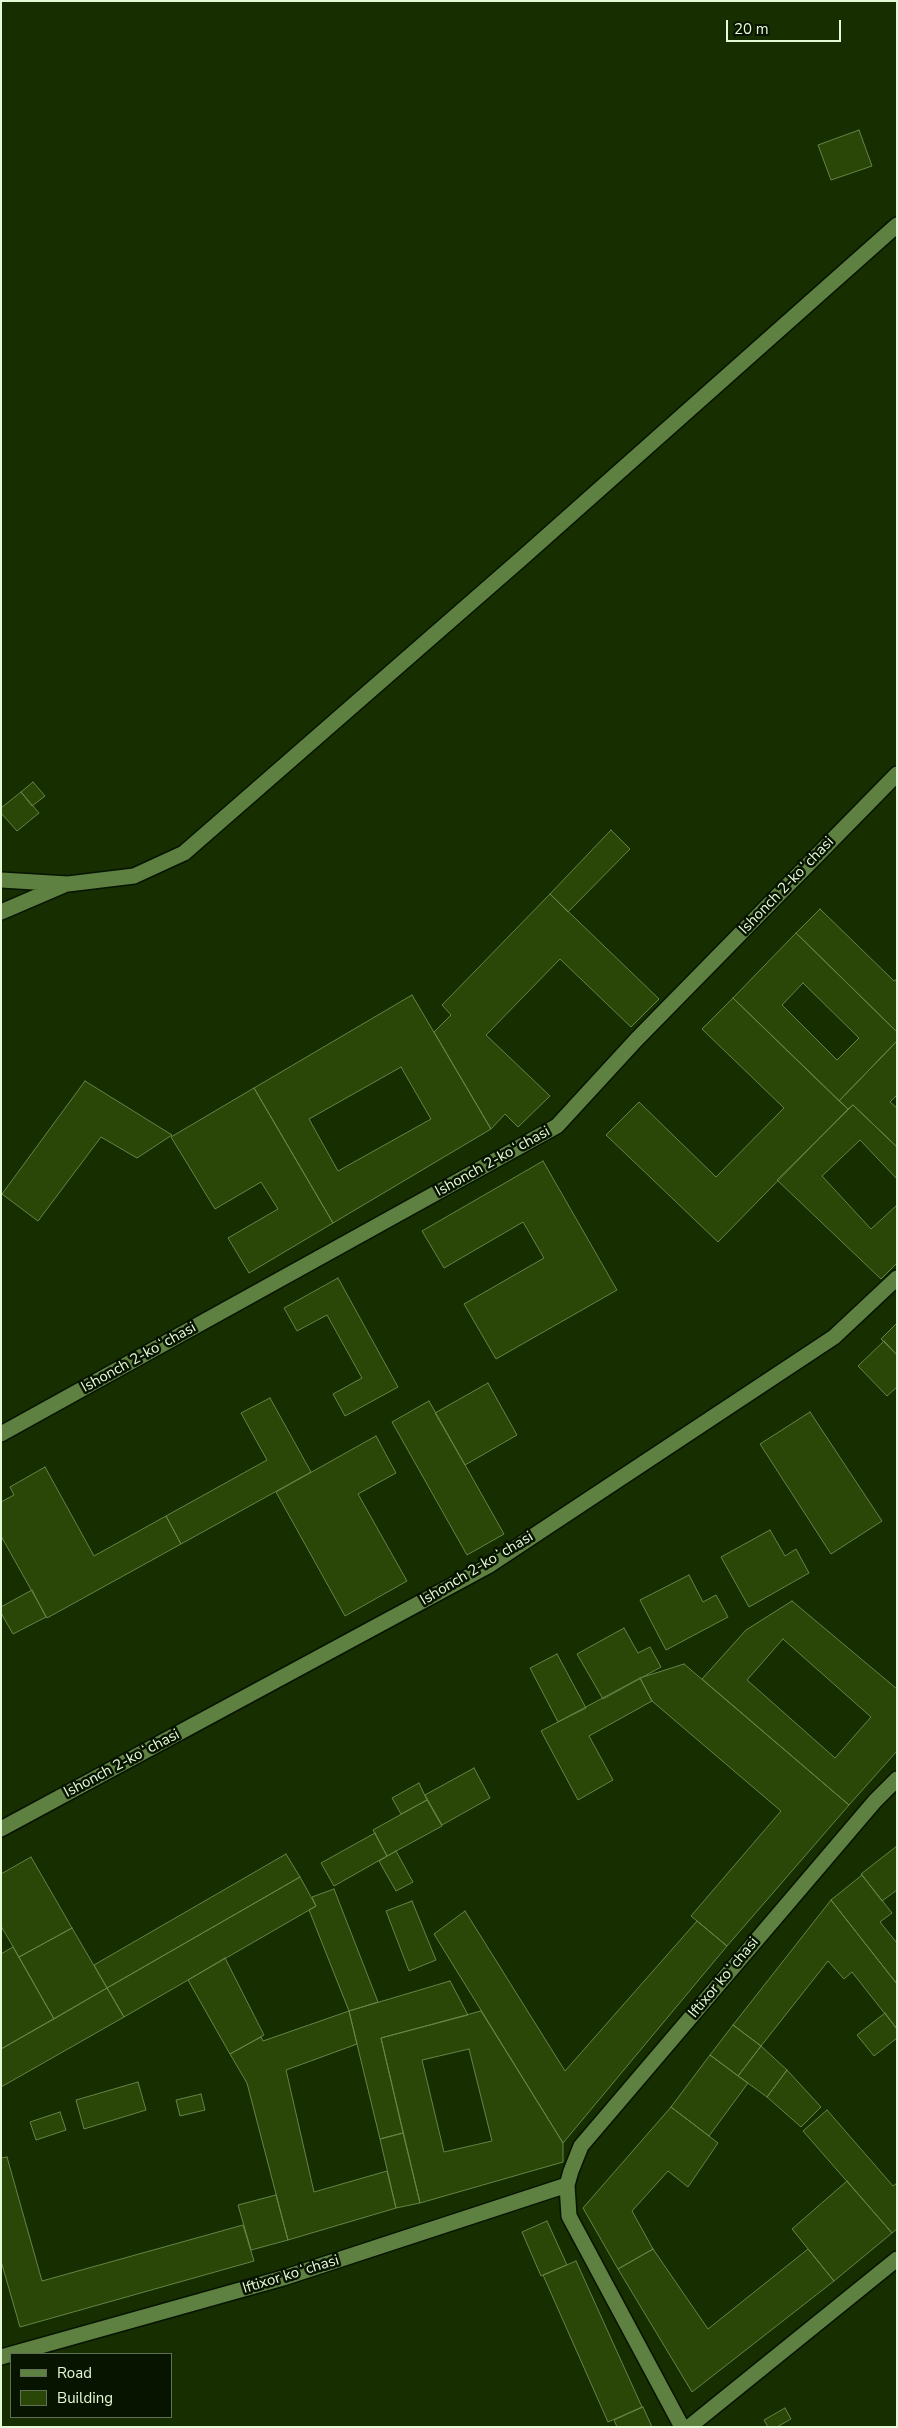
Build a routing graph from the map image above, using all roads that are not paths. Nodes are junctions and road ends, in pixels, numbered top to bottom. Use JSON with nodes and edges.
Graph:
{"nodes":[{"id":1,"x":897,"y":225,"type":"edge"},
{"id":2,"x":897,"y":774,"type":"edge"},
{"id":3,"x":1,"y":880,"type":"edge"},
{"id":4,"x":68,"y":884,"type":"junction"},
{"id":5,"x":1,"y":912,"type":"edge"},
{"id":6,"x":897,"y":1278,"type":"edge"},
{"id":7,"x":1,"y":1434,"type":"edge"},
{"id":8,"x":897,"y":1780,"type":"edge"},
{"id":9,"x":1,"y":1829,"type":"edge"},
{"id":10,"x":567,"y":2185,"type":"junction"},
{"id":11,"x":897,"y":2259,"type":"edge"},
{"id":12,"x":15,"y":2353,"type":"edge"},
{"id":13,"x":682,"y":2427,"type":"edge"},
{"id":14,"x":689,"y":2427,"type":"edge"}],
"edges":[{"from":1,"to":4,"type":"street"},
{"from":2,"to":7,"type":"street","name":"Ishonch 2-koʻchasi"},
{"from":3,"to":4,"type":"street"},
{"from":4,"to":5,"type":"street"},
{"from":6,"to":9,"type":"street","name":"Ishonch 2-koʻchasi"},
{"from":8,"to":10,"type":"street","name":"Iftixor koʻchasi"},
{"from":10,"to":12,"type":"street","name":"Iftixor koʻchasi"},
{"from":10,"to":13,"type":"street","name":"Iftixor koʻchasi"},
{"from":11,"to":14,"type":"street"}]}
